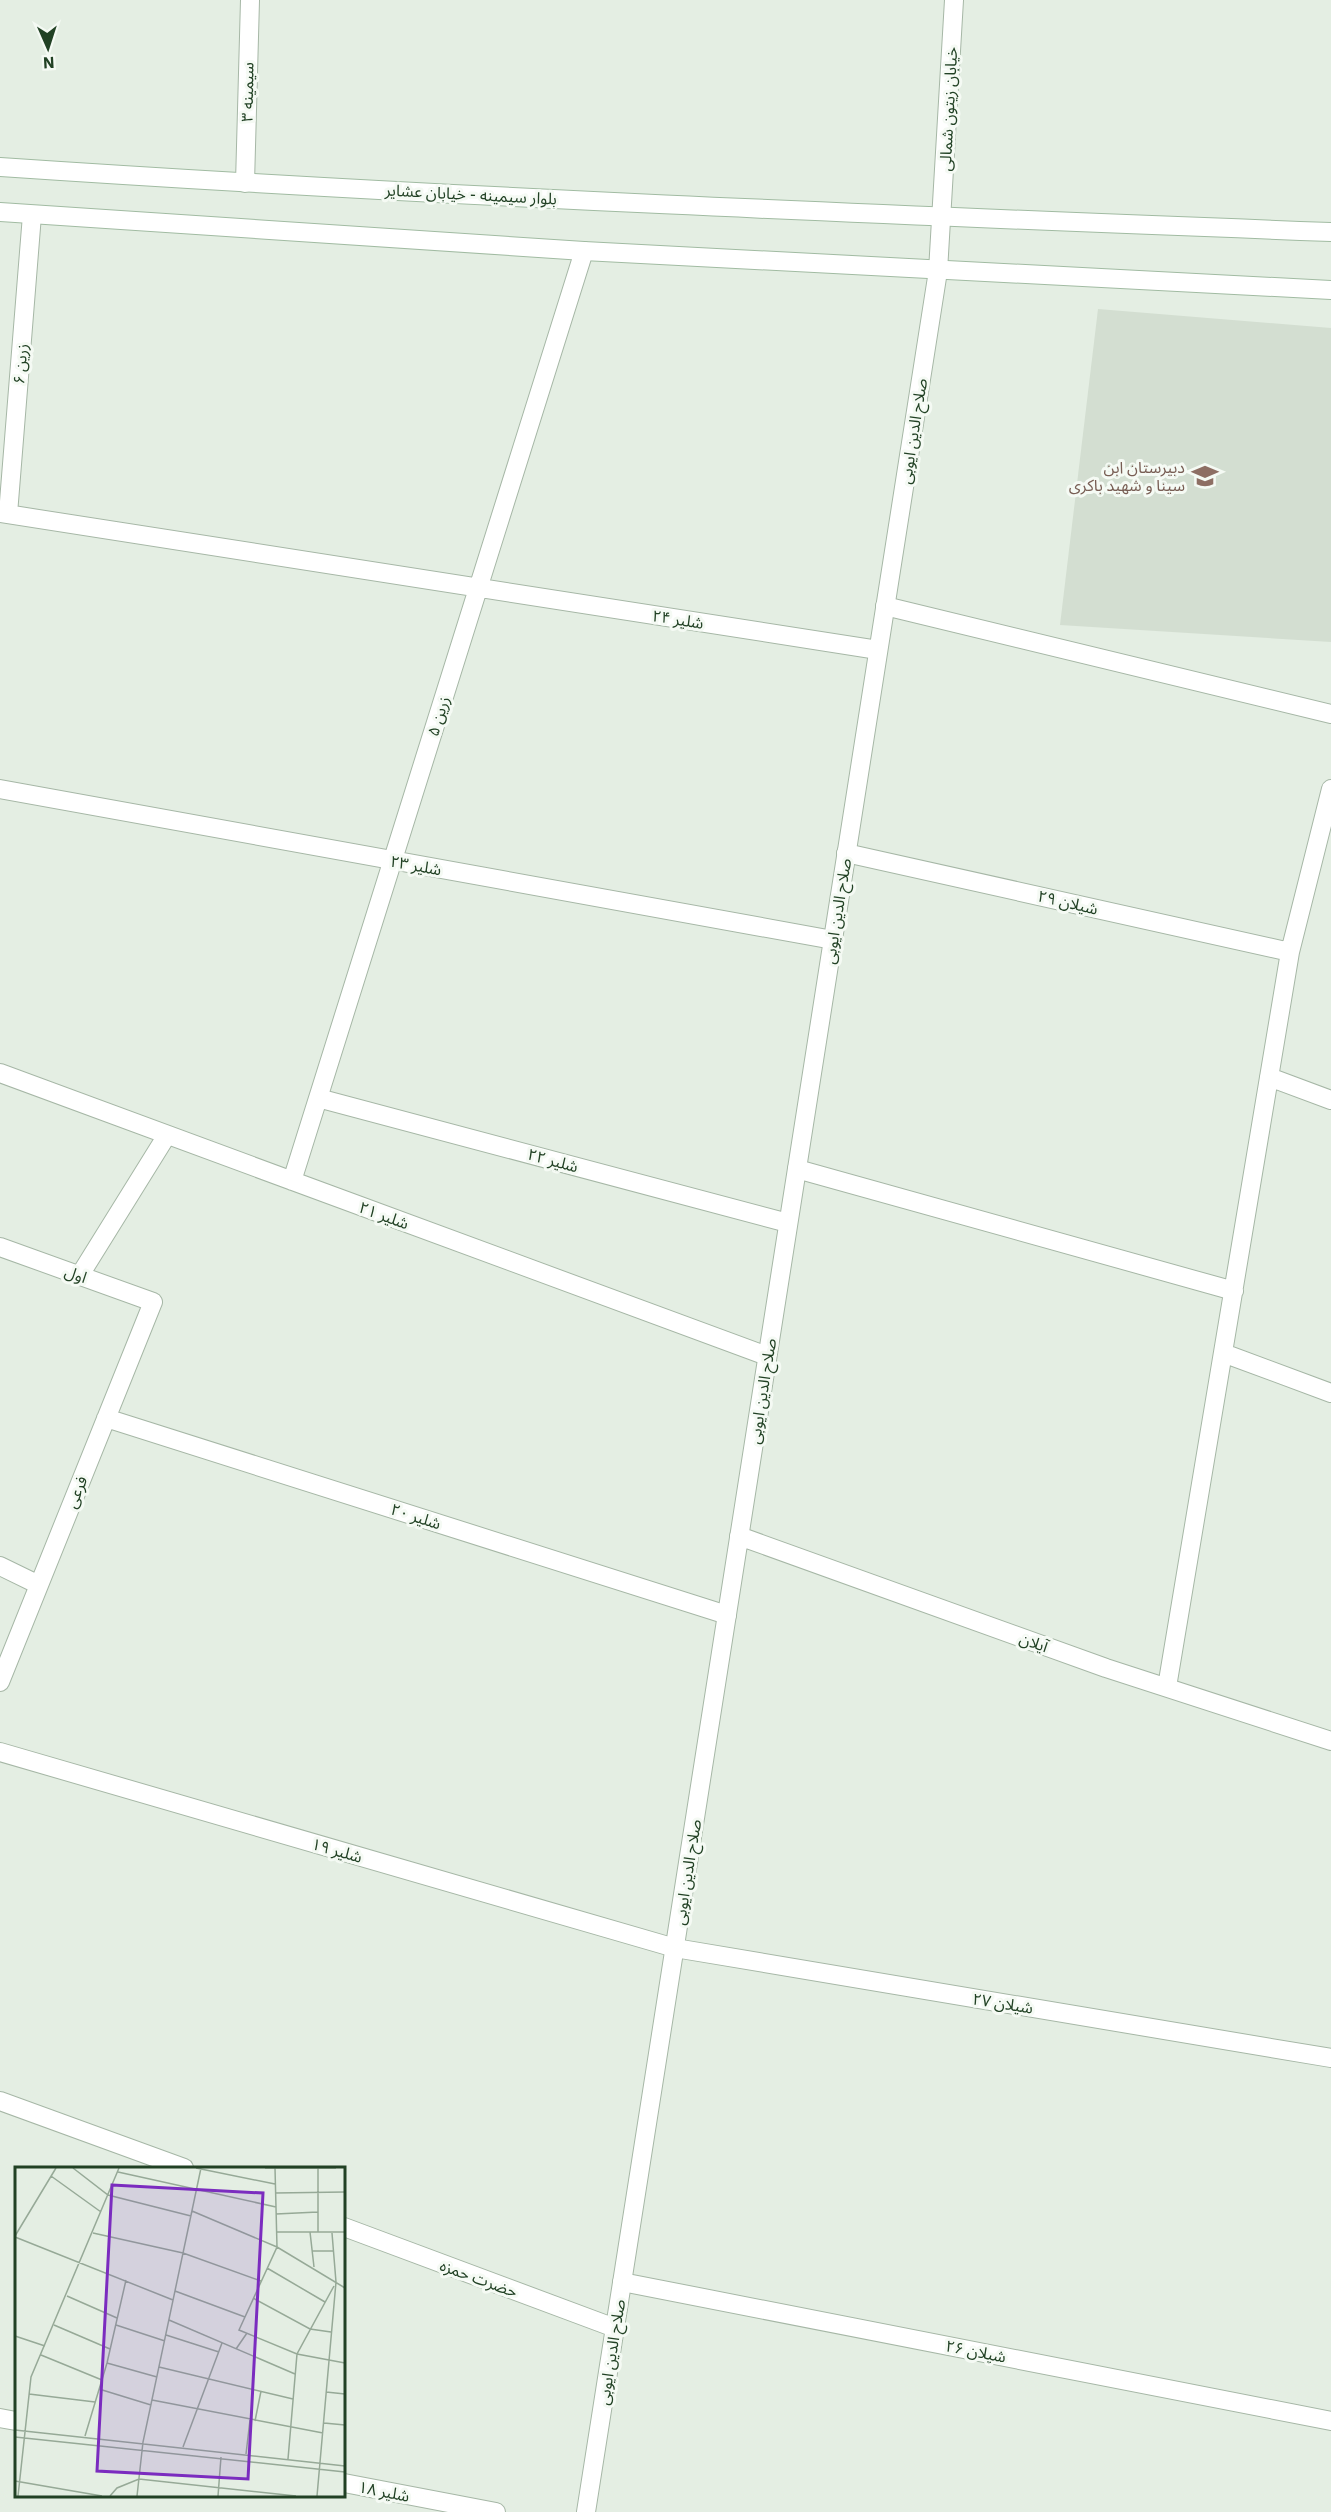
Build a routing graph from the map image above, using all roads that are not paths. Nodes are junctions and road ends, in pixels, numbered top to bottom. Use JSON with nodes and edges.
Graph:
{"nodes":[{"id":1,"x":250,"y":0,"type":"edge"},
{"id":2,"x":954,"y":0,"type":"edge"},
{"id":3,"x":0,"y":167,"type":"edge"},
{"id":4,"x":245,"y":183,"type":"junction"},
{"id":5,"x":0,"y":212,"type":"edge"},
{"id":6,"x":32,"y":215,"type":"junction"},
{"id":7,"x":942,"y":217,"type":"junction"},
{"id":8,"x":1331,"y":232,"type":"edge"},
{"id":9,"x":584,"y":251,"type":"junction"},
{"id":10,"x":938,"y":271,"type":"junction"},
{"id":11,"x":1331,"y":290,"type":"edge"},
{"id":12,"x":4,"y":514,"type":"edge"},
{"id":13,"x":478,"y":588,"type":"junction"},
{"id":14,"x":885,"y":606,"type":"junction"},
{"id":15,"x":878,"y":650,"type":"junction"},
{"id":16,"x":1331,"y":714,"type":"edge"},
{"id":17,"x":0,"y":789,"type":"edge"},
{"id":18,"x":1330,"y":798,"type":"edge"},
{"id":19,"x":846,"y":853,"type":"junction"},
{"id":20,"x":393,"y":860,"type":"junction"},
{"id":21,"x":833,"y":940,"type":"junction"},
{"id":22,"x":1290,"y":952,"type":"junction"},
{"id":23,"x":0,"y":1073,"type":"edge"},
{"id":24,"x":1269,"y":1077,"type":"junction"},
{"id":25,"x":318,"y":1098,"type":"junction"},
{"id":26,"x":1331,"y":1100,"type":"edge"},
{"id":27,"x":167,"y":1135,"type":"junction"},
{"id":28,"x":797,"y":1169,"type":"junction"},
{"id":29,"x":292,"y":1181,"type":"junction"},
{"id":30,"x":788,"y":1223,"type":"junction"},
{"id":31,"x":0,"y":1247,"type":"edge"},
{"id":32,"x":80,"y":1275,"type":"junction"},
{"id":33,"x":1234,"y":1291,"type":"junction"},
{"id":34,"x":153,"y":1302,"type":"joint"},
{"id":35,"x":1223,"y":1353,"type":"junction"},
{"id":36,"x":768,"y":1356,"type":"junction"},
{"id":37,"x":1331,"y":1393,"type":"edge"},
{"id":38,"x":106,"y":1418,"type":"junction"},
{"id":39,"x":739,"y":1536,"type":"junction"},
{"id":40,"x":0,"y":1566,"type":"edge"},
{"id":41,"x":39,"y":1585,"type":"junction"},
{"id":42,"x":727,"y":1615,"type":"junction"},
{"id":43,"x":0,"y":1682,"type":"edge"},
{"id":44,"x":1167,"y":1687,"type":"junction"},
{"id":45,"x":1331,"y":1741,"type":"edge"},
{"id":46,"x":0,"y":1752,"type":"edge"},
{"id":47,"x":675,"y":1948,"type":"junction"},
{"id":48,"x":1331,"y":2058,"type":"edge"},
{"id":49,"x":0,"y":2101,"type":"edge"},
{"id":50,"x":179,"y":2167,"type":"edge"},
{"id":51,"x":345,"y":2228,"type":"edge"},
{"id":52,"x":622,"y":2282,"type":"junction"},
{"id":53,"x":615,"y":2328,"type":"junction"},
{"id":54,"x":0,"y":2418,"type":"edge"},
{"id":55,"x":15,"y":2421,"type":"edge"},
{"id":56,"x":1331,"y":2421,"type":"edge"},
{"id":57,"x":345,"y":2483,"type":"edge"},
{"id":58,"x":496,"y":2512,"type":"edge"},
{"id":59,"x":586,"y":2512,"type":"edge"}],
"edges":[{"from":1,"to":4,"type":"street","name":"سیمینه ۳"},
{"from":2,"to":7,"type":"street","name":"خیابان زیتون شمالی"},
{"from":3,"to":4,"type":"street","name":"بلوار سیمینه - خیابان عشایر"},
{"from":4,"to":7,"type":"street","name":"بلوار سیمینه - خیابان عشایر"},
{"from":5,"to":6,"type":"street"},
{"from":6,"to":9,"type":"street"},
{"from":6,"to":12,"type":"street","name":"زرین ۶"},
{"from":7,"to":8,"type":"street","name":"بلوار سیمینه - خیابان عشایر"},
{"from":7,"to":10,"type":"street","name":"خیابان زیتون شمالی"},
{"from":9,"to":10,"type":"street"},
{"from":9,"to":13,"type":"street","name":"زرین ۵"},
{"from":10,"to":11,"type":"street"},
{"from":10,"to":14,"type":"street","name":"صلاح الدین ایوبی"},
{"from":12,"to":13,"type":"street","name":"شلیر ۲۴"},
{"from":13,"to":15,"type":"street","name":"شلیر ۲۴"},
{"from":13,"to":20,"type":"street","name":"زرین ۵"},
{"from":14,"to":15,"type":"street","name":"صلاح الدین ایوبی"},
{"from":14,"to":16,"type":"street"},
{"from":15,"to":19,"type":"street","name":"صلاح الدین ایوبی"},
{"from":17,"to":20,"type":"street","name":"شلیر ۲۳"},
{"from":18,"to":22,"type":"street"},
{"from":19,"to":21,"type":"street","name":"صلاح الدین ایوبی"},
{"from":19,"to":22,"type":"street","name":"شیلان ۲۹"},
{"from":20,"to":21,"type":"street","name":"شلیر ۲۳"},
{"from":20,"to":25,"type":"street","name":"زرین ۵"},
{"from":21,"to":28,"type":"street","name":"صلاح الدین ایوبی"},
{"from":22,"to":24,"type":"street"},
{"from":23,"to":27,"type":"street","name":"شلیر ۲۱"},
{"from":24,"to":26,"type":"street"},
{"from":24,"to":33,"type":"street"},
{"from":25,"to":29,"type":"street","name":"زرین ۵"},
{"from":25,"to":30,"type":"street","name":"شلیر ۲۲"},
{"from":27,"to":29,"type":"street","name":"شلیر ۲۱"},
{"from":27,"to":32,"type":"street"},
{"from":28,"to":30,"type":"street","name":"صلاح الدین ایوبی"},
{"from":28,"to":33,"type":"street"},
{"from":29,"to":36,"type":"street","name":"شلیر ۲۱"},
{"from":30,"to":36,"type":"street","name":"صلاح الدین ایوبی"},
{"from":31,"to":32,"type":"street","name":"اول"},
{"from":32,"to":34,"type":"street","name":"اول"},
{"from":33,"to":35,"type":"street"},
{"from":34,"to":38,"type":"street","name":"فرعی"},
{"from":35,"to":37,"type":"street"},
{"from":35,"to":44,"type":"street"},
{"from":36,"to":39,"type":"street","name":"صلاح الدین ایوبی"},
{"from":38,"to":41,"type":"street","name":"فرعی"},
{"from":38,"to":42,"type":"street","name":"شلیر ۲۰"},
{"from":39,"to":42,"type":"street","name":"صلاح الدین ایوبی"},
{"from":39,"to":44,"type":"street","name":"آیلان"},
{"from":40,"to":41,"type":"street"},
{"from":41,"to":43,"type":"street","name":"فرعی"},
{"from":42,"to":47,"type":"street","name":"صلاح الدین ایوبی"},
{"from":44,"to":45,"type":"street","name":"آیلان"},
{"from":46,"to":47,"type":"street","name":"شلیر ۱۹"},
{"from":47,"to":48,"type":"street","name":"شیلان ۲۷"},
{"from":47,"to":52,"type":"street","name":"صلاح الدین ایوبی"},
{"from":49,"to":50,"type":"street"},
{"from":51,"to":53,"type":"street","name":"حضرت حمزه"},
{"from":52,"to":53,"type":"street","name":"صلاح الدین ایوبی"},
{"from":52,"to":56,"type":"street","name":"شیلان ۲۶"},
{"from":53,"to":59,"type":"street","name":"صلاح الدین ایوبی"},
{"from":54,"to":55,"type":"street"},
{"from":57,"to":58,"type":"street","name":"شلیر ۱۸"}]}
